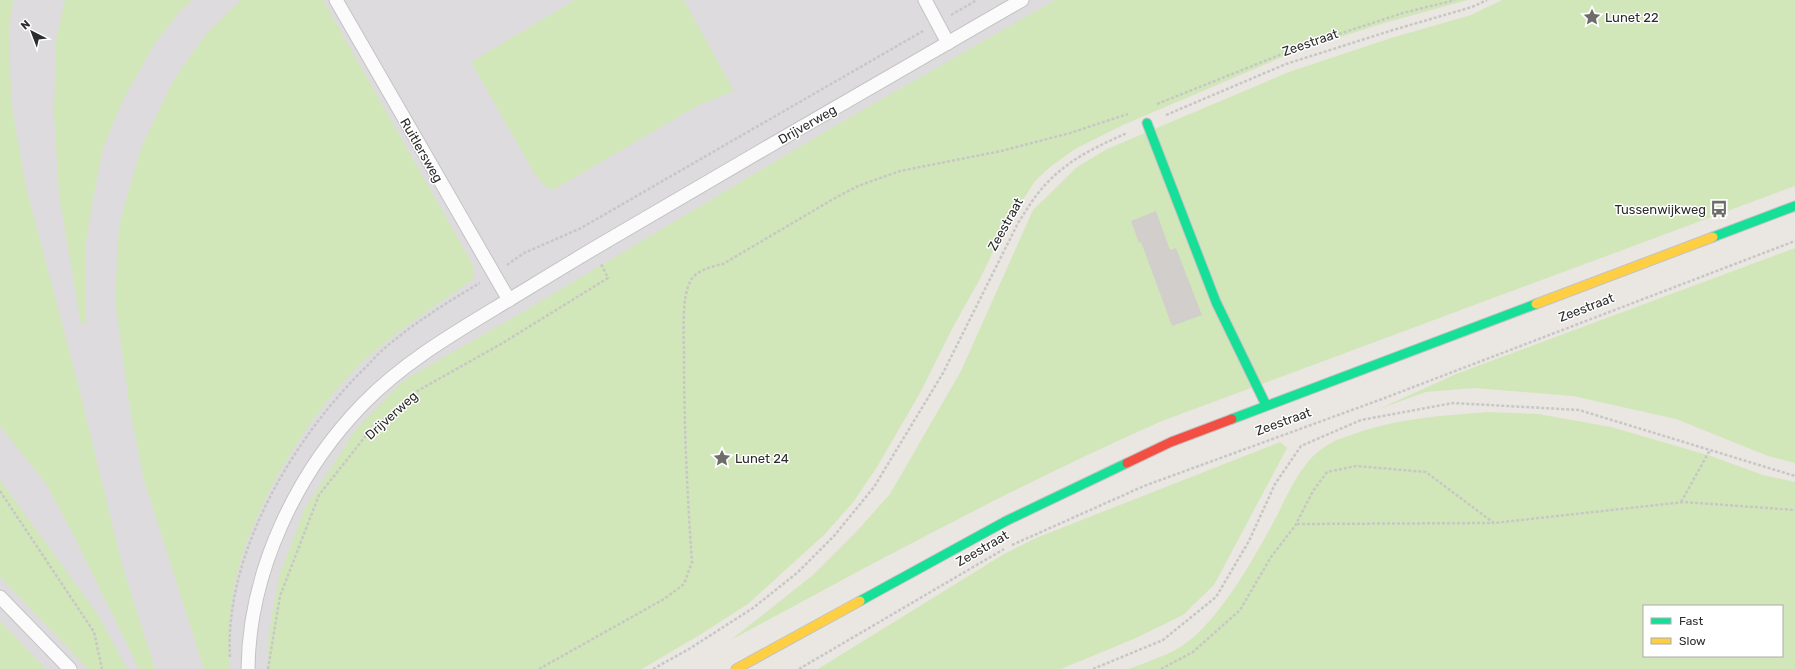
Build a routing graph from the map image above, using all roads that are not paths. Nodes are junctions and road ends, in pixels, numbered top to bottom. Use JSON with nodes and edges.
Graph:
{"nodes":[{"id":1,"x":336,"y":0,"type":"edge"},
{"id":2,"x":925,"y":0,"type":"edge"},
{"id":3,"x":1022,"y":0,"type":"edge"},
{"id":4,"x":948,"y":43,"type":"junction"},
{"id":5,"x":1147,"y":123,"type":"road end"},
{"id":6,"x":1795,"y":206,"type":"edge"},
{"id":7,"x":509,"y":300,"type":"junction"},
{"id":8,"x":1266,"y":405,"type":"junction"},
{"id":9,"x":0,"y":597,"type":"edge"},
{"id":10,"x":70,"y":669,"type":"edge"},
{"id":11,"x":248,"y":669,"type":"edge"},
{"id":12,"x":736,"y":669,"type":"edge"}],
"edges":[{"from":1,"to":7,"type":"lane","name":"Ruitlersweg"},
{"from":2,"to":4,"type":"lane"},
{"from":3,"to":4,"type":"lane","name":"Drijverweg"},
{"from":4,"to":7,"type":"lane","name":"Drijverweg"},
{"from":5,"to":8,"type":"main road","name":"Zeestraat"},
{"from":6,"to":8,"type":"main road","name":"Zeestraat"},
{"from":7,"to":11,"type":"lane","name":"Drijverweg"},
{"from":8,"to":12,"type":"main road","name":"Zeestraat"},
{"from":9,"to":10,"type":"lane"}]}
